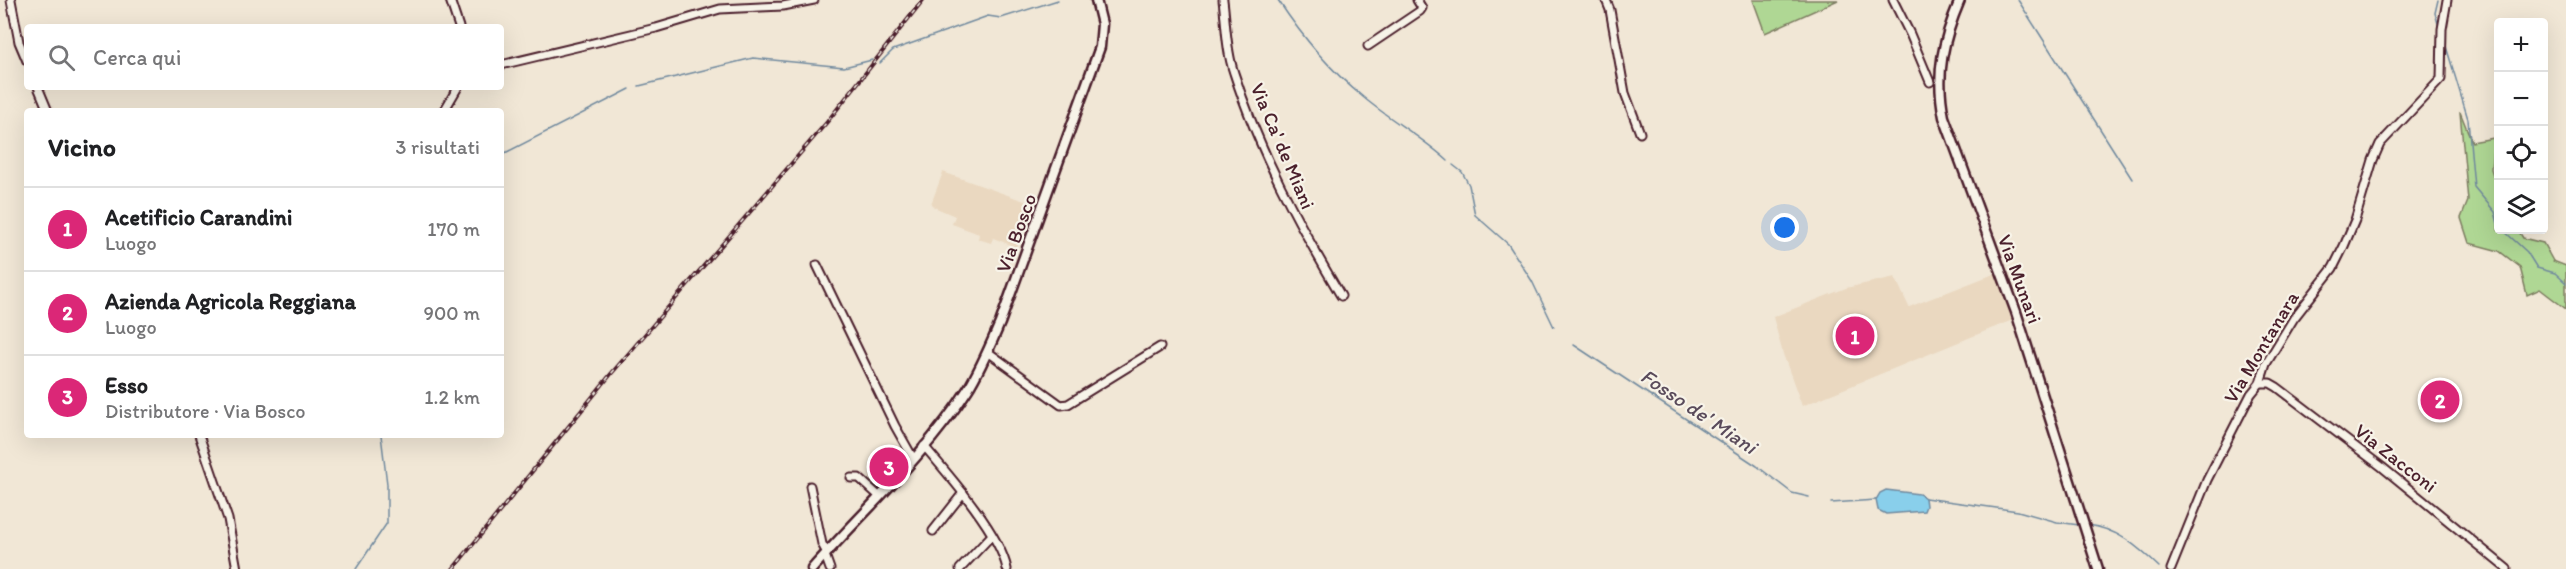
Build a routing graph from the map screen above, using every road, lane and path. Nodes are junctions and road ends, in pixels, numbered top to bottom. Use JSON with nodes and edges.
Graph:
{"nodes":[{"id":1,"x":11,"y":0,"type":"edge"},
{"id":2,"x":450,"y":0,"type":"edge"},
{"id":3,"x":814,"y":0,"type":"edge"},
{"id":4,"x":1096,"y":0,"type":"edge"},
{"id":5,"x":1222,"y":0,"type":"edge"},
{"id":6,"x":1417,"y":0,"type":"edge"},
{"id":7,"x":1606,"y":0,"type":"edge"},
{"id":8,"x":1893,"y":0,"type":"edge"},
{"id":9,"x":1960,"y":0,"type":"edge"},
{"id":10,"x":2447,"y":0,"type":"edge"},
{"id":11,"x":458,"y":24,"type":"edge"},
{"id":12,"x":1368,"y":46,"type":"dead end"},
{"id":13,"x":24,"y":54,"type":"edge"},
{"id":14,"x":504,"y":64,"type":"edge"},
{"id":15,"x":1930,"y":82,"type":"dead end"},
{"id":16,"x":39,"y":90,"type":"edge"},
{"id":17,"x":456,"y":90,"type":"edge"},
{"id":18,"x":47,"y":108,"type":"edge"},
{"id":19,"x":446,"y":108,"type":"edge"},
{"id":20,"x":1640,"y":133,"type":"dead end"},
{"id":21,"x":817,"y":265,"type":"dead end"},
{"id":22,"x":1341,"y":296,"type":"dead end"},
{"id":23,"x":1160,"y":347,"type":"dead end"},
{"id":24,"x":988,"y":352,"type":"junction"},
{"id":25,"x":2260,"y":383,"type":"junction"},
{"id":26,"x":200,"y":438,"type":"edge"},
{"id":27,"x":924,"y":446,"type":"junction"},
{"id":28,"x":913,"y":458,"type":"junction"},
{"id":29,"x":851,"y":478,"type":"dead end"},
{"id":30,"x":810,"y":486,"type":"dead end"},
{"id":31,"x":963,"y":493,"type":"junction"},
{"id":32,"x":879,"y":496,"type":"junction"},
{"id":33,"x":933,"y":531,"type":"dead end"},
{"id":34,"x":991,"y":536,"type":"junction"},
{"id":35,"x":826,"y":554,"type":"junction"},
{"id":36,"x":237,"y":569,"type":"edge"},
{"id":37,"x":812,"y":569,"type":"edge"},
{"id":38,"x":830,"y":569,"type":"edge"},
{"id":39,"x":960,"y":569,"type":"edge"},
{"id":40,"x":1007,"y":569,"type":"edge"},
{"id":41,"x":2098,"y":569,"type":"edge"},
{"id":42,"x":2171,"y":569,"type":"edge"},
{"id":43,"x":2506,"y":569,"type":"edge"}],
"edges":[{"from":1,"to":13,"type":"street"},
{"from":2,"to":11,"type":"street"},
{"from":3,"to":14,"type":"street"},
{"from":4,"to":24,"type":"main road","name":"Via Bosco"},
{"from":5,"to":22,"type":"street","name":"Via Ca' de Miani"},
{"from":6,"to":12,"type":"street"},
{"from":7,"to":20,"type":"street"},
{"from":8,"to":15,"type":"street"},
{"from":9,"to":41,"type":"main road","name":"Via Munari"},
{"from":10,"to":25,"type":"street","name":"Via Montanara"},
{"from":16,"to":18,"type":"street"},
{"from":17,"to":19,"type":"street"},
{"from":21,"to":28,"type":"street"},
{"from":23,"to":24,"type":"street"},
{"from":24,"to":27,"type":"main road","name":"Via Bosco"},
{"from":25,"to":42,"type":"street","name":"Via Montanara"},
{"from":25,"to":43,"type":"street","name":"Via Zacconi"},
{"from":26,"to":36,"type":"street"},
{"from":27,"to":28,"type":"main road","name":"Via Bosco"},
{"from":27,"to":31,"type":"street"},
{"from":28,"to":32,"type":"main road","name":"Via Bosco"},
{"from":29,"to":32,"type":"street"},
{"from":30,"to":35,"type":"street"},
{"from":31,"to":33,"type":"street"},
{"from":31,"to":34,"type":"street"},
{"from":32,"to":35,"type":"main road","name":"Via Bosco"},
{"from":34,"to":39,"type":"street"},
{"from":34,"to":40,"type":"street"},
{"from":35,"to":37,"type":"main road","name":"Via Bosco"},
{"from":35,"to":38,"type":"street"}]}
